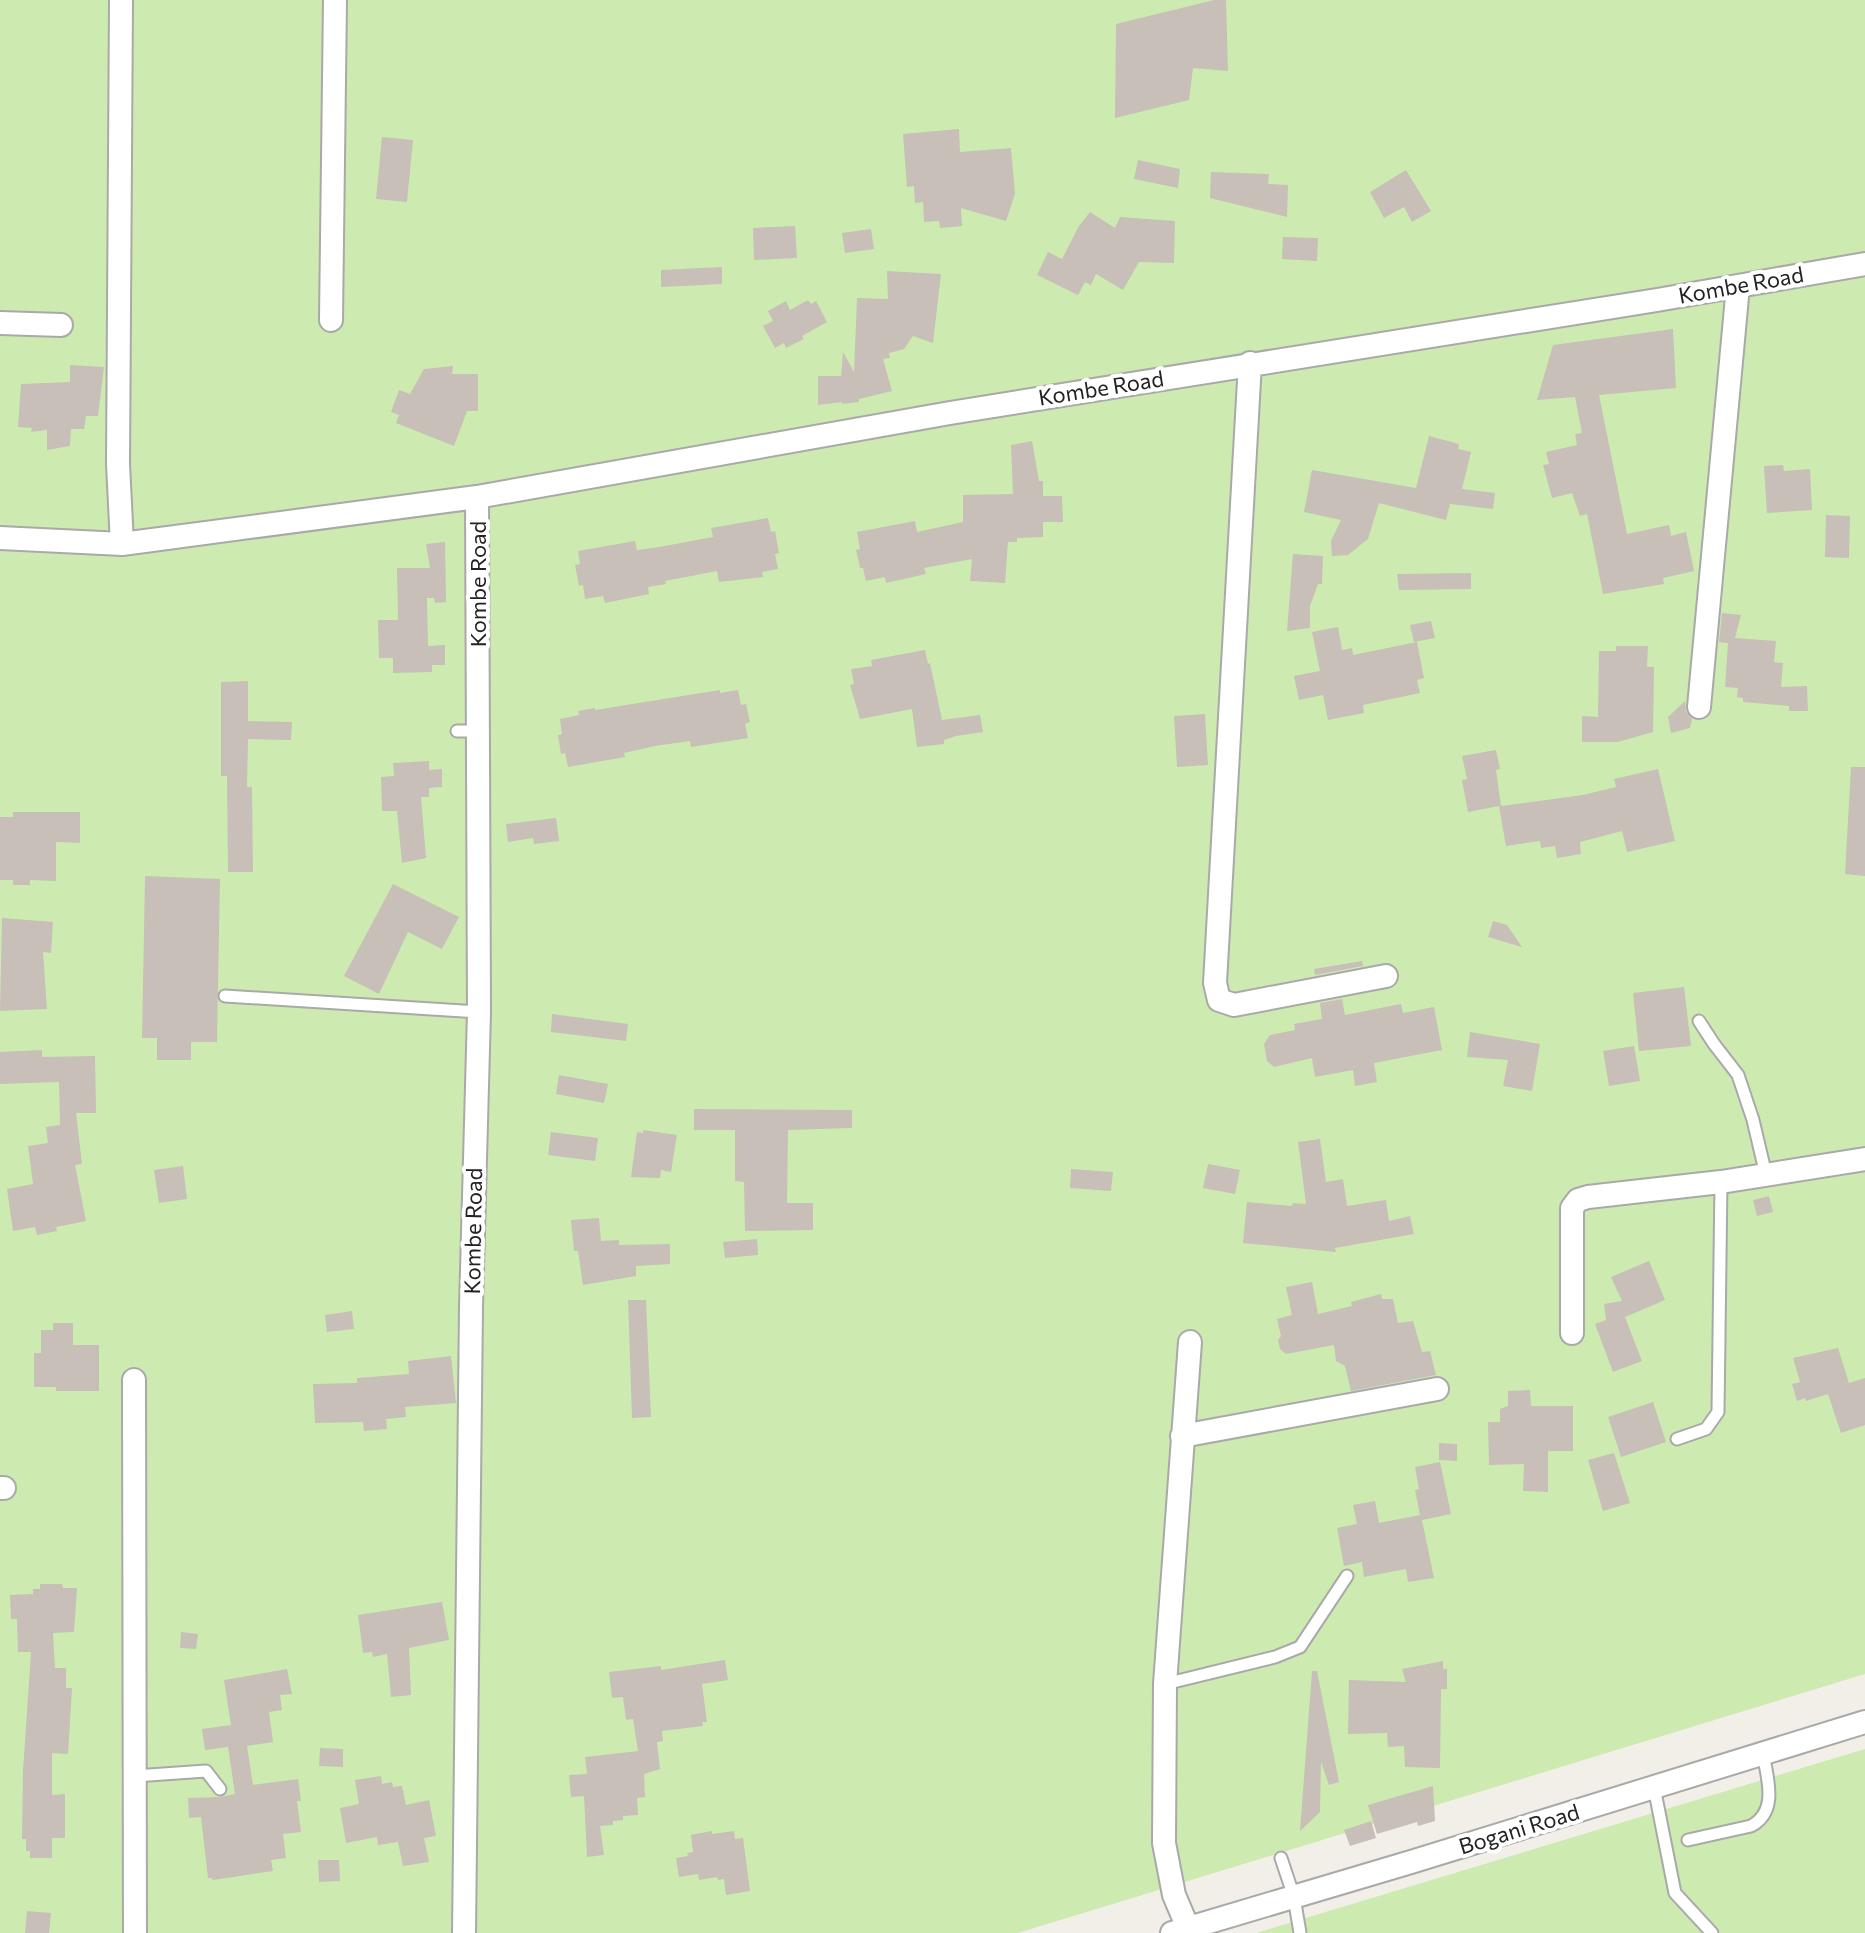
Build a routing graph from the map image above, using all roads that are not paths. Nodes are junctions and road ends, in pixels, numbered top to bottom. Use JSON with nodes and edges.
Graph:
{"nodes":[{"id":1,"x":121,"y":0,"type":"edge"},
{"id":2,"x":335,"y":0,"type":"edge"},
{"id":3,"x":1865,"y":264,"type":"edge"},
{"id":4,"x":1738,"y":286,"type":"junction"},
{"id":5,"x":331,"y":320,"type":"dead end"},
{"id":6,"x":0,"y":323,"type":"edge"},
{"id":7,"x":61,"y":325,"type":"dead end"},
{"id":8,"x":1250,"y":363,"type":"junction"},
{"id":9,"x":477,"y":497,"type":"junction"},
{"id":10,"x":0,"y":538,"type":"edge"},
{"id":11,"x":122,"y":544,"type":"junction"},
{"id":12,"x":1699,"y":707,"type":"dead end"},
{"id":13,"x":1386,"y":976,"type":"dead end"},
{"id":14,"x":225,"y":996,"type":"dead end"},
{"id":15,"x":479,"y":1012,"type":"junction"},
{"id":16,"x":1699,"y":1021,"type":"dead end"},
{"id":17,"x":1865,"y":1159,"type":"edge"},
{"id":18,"x":1766,"y":1175,"type":"junction"},
{"id":19,"x":1721,"y":1182,"type":"junction"},
{"id":20,"x":1572,"y":1333,"type":"dead end"},
{"id":21,"x":1190,"y":1342,"type":"dead end"},
{"id":22,"x":134,"y":1380,"type":"dead end"},
{"id":23,"x":1437,"y":1389,"type":"dead end"},
{"id":24,"x":1182,"y":1436,"type":"junction"},
{"id":25,"x":1677,"y":1439,"type":"dead end"},
{"id":26,"x":1347,"y":1576,"type":"dead end"},
{"id":27,"x":1165,"y":1684,"type":"junction"},
{"id":28,"x":1865,"y":1722,"type":"edge"},
{"id":29,"x":1763,"y":1753,"type":"junction"},
{"id":30,"x":135,"y":1776,"type":"junction"},
{"id":31,"x":1654,"y":1787,"type":"junction"},
{"id":32,"x":220,"y":1789,"type":"dead end"},
{"id":33,"x":1688,"y":1840,"type":"dead end"},
{"id":34,"x":1281,"y":1858,"type":"dead end"},
{"id":35,"x":1294,"y":1897,"type":"junction"},
{"id":36,"x":1180,"y":1931,"type":"edge"},
{"id":37,"x":135,"y":1933,"type":"edge"},
{"id":38,"x":464,"y":1933,"type":"edge"},
{"id":39,"x":1300,"y":1933,"type":"edge"},
{"id":40,"x":1712,"y":1933,"type":"edge"}],
"edges":[{"from":1,"to":11,"type":"street"},
{"from":2,"to":5,"type":"street"},
{"from":3,"to":4,"type":"street","name":"Kombe Road"},
{"from":4,"to":8,"type":"street","name":"Kombe Road"},
{"from":4,"to":12,"type":"street"},
{"from":6,"to":7,"type":"street"},
{"from":8,"to":9,"type":"street","name":"Kombe Road"},
{"from":8,"to":13,"type":"street"},
{"from":9,"to":11,"type":"street"},
{"from":9,"to":15,"type":"street","name":"Kombe Road"},
{"from":10,"to":11,"type":"street"},
{"from":14,"to":15,"type":"lane"},
{"from":15,"to":38,"type":"street","name":"Kombe Road"},
{"from":16,"to":18,"type":"lane"},
{"from":17,"to":18,"type":"street"},
{"from":18,"to":19,"type":"street"},
{"from":19,"to":20,"type":"street"},
{"from":19,"to":25,"type":"lane"},
{"from":21,"to":24,"type":"street"},
{"from":22,"to":30,"type":"street"},
{"from":23,"to":24,"type":"street"},
{"from":24,"to":27,"type":"street"},
{"from":26,"to":27,"type":"lane"},
{"from":27,"to":36,"type":"street"},
{"from":28,"to":29,"type":"street","name":"Bogani Road"},
{"from":29,"to":31,"type":"street","name":"Bogani Road"},
{"from":29,"to":33,"type":"lane"},
{"from":30,"to":32,"type":"lane"},
{"from":30,"to":37,"type":"street"},
{"from":31,"to":35,"type":"street","name":"Bogani Road"},
{"from":31,"to":40,"type":"lane"},
{"from":34,"to":35,"type":"lane"},
{"from":35,"to":36,"type":"street","name":"Bogani Road"},
{"from":35,"to":39,"type":"lane"}]}
